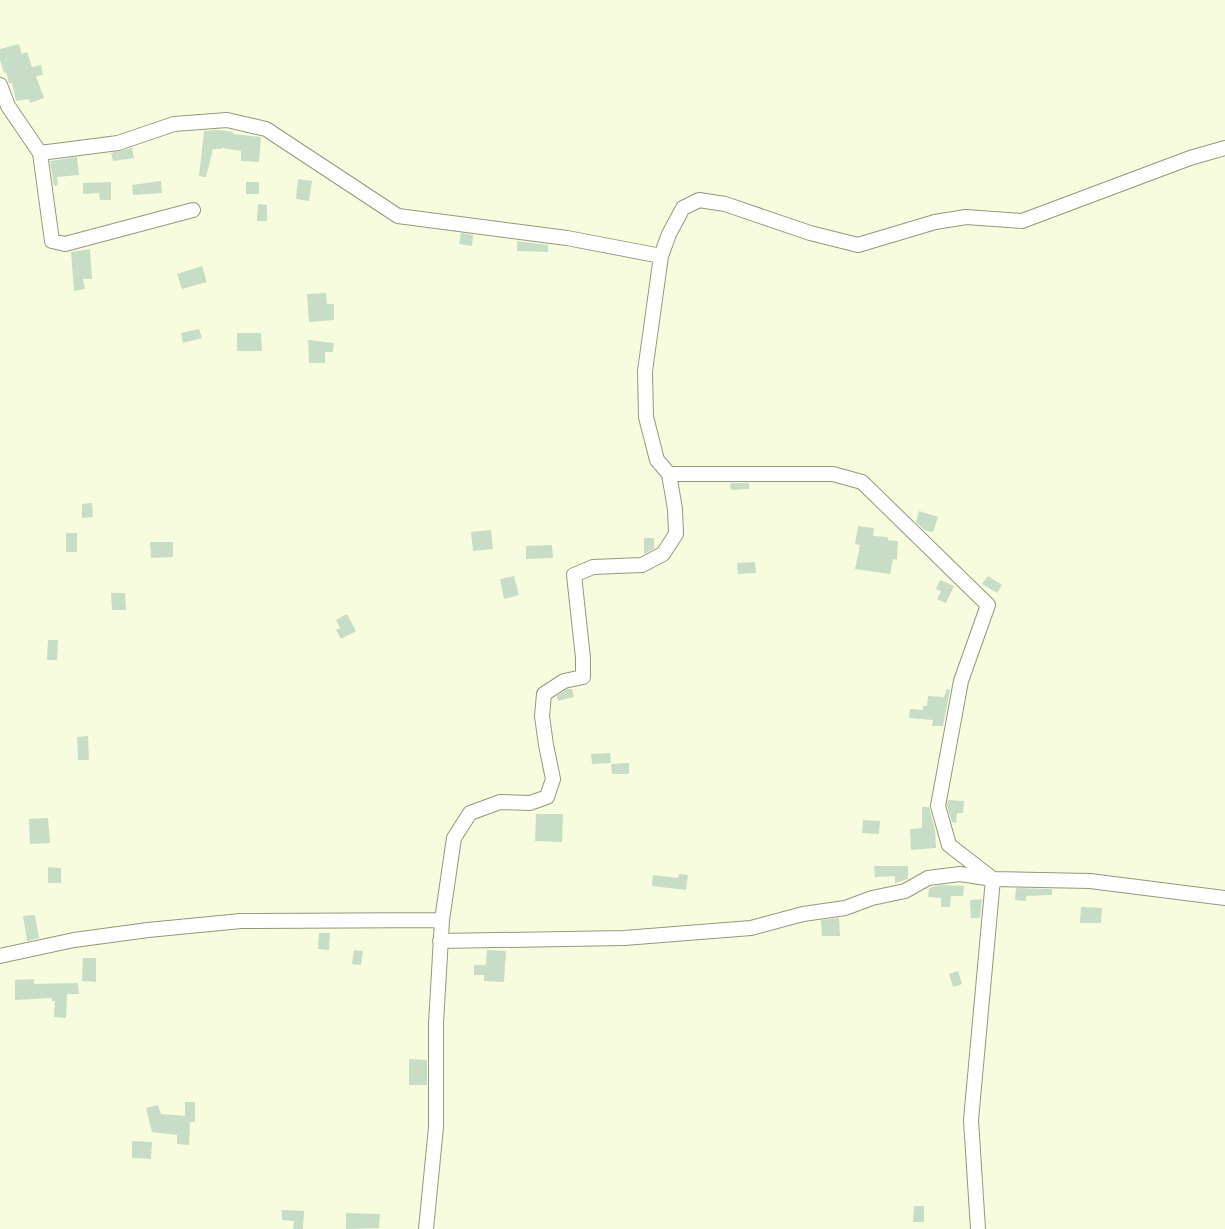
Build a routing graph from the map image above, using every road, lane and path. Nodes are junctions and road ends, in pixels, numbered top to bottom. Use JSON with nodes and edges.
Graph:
{"nodes":[{"id":1,"x":0,"y":85,"type":"edge"},
{"id":2,"x":1225,"y":148,"type":"edge"},
{"id":3,"x":40,"y":153,"type":"junction"},
{"id":4,"x":193,"y":210,"type":"dead end"},
{"id":5,"x":661,"y":256,"type":"junction"},
{"id":6,"x":669,"y":474,"type":"junction"},
{"id":7,"x":993,"y":879,"type":"junction"},
{"id":8,"x":1225,"y":898,"type":"edge"},
{"id":9,"x":442,"y":920,"type":"junction"},
{"id":10,"x":440,"y":941,"type":"junction"},
{"id":11,"x":0,"y":956,"type":"edge"},
{"id":12,"x":426,"y":1229,"type":"edge"},
{"id":13,"x":978,"y":1229,"type":"edge"}],
"edges":[{"from":1,"to":3,"type":"street"},
{"from":2,"to":5,"type":"street"},
{"from":3,"to":4,"type":"street"},
{"from":3,"to":5,"type":"street"},
{"from":5,"to":6,"type":"street"},
{"from":6,"to":7,"type":"street"},
{"from":6,"to":9,"type":"street"},
{"from":7,"to":8,"type":"street"},
{"from":7,"to":10,"type":"street"},
{"from":7,"to":13,"type":"street"},
{"from":9,"to":10,"type":"street"},
{"from":9,"to":11,"type":"street"},
{"from":10,"to":12,"type":"street"}]}
